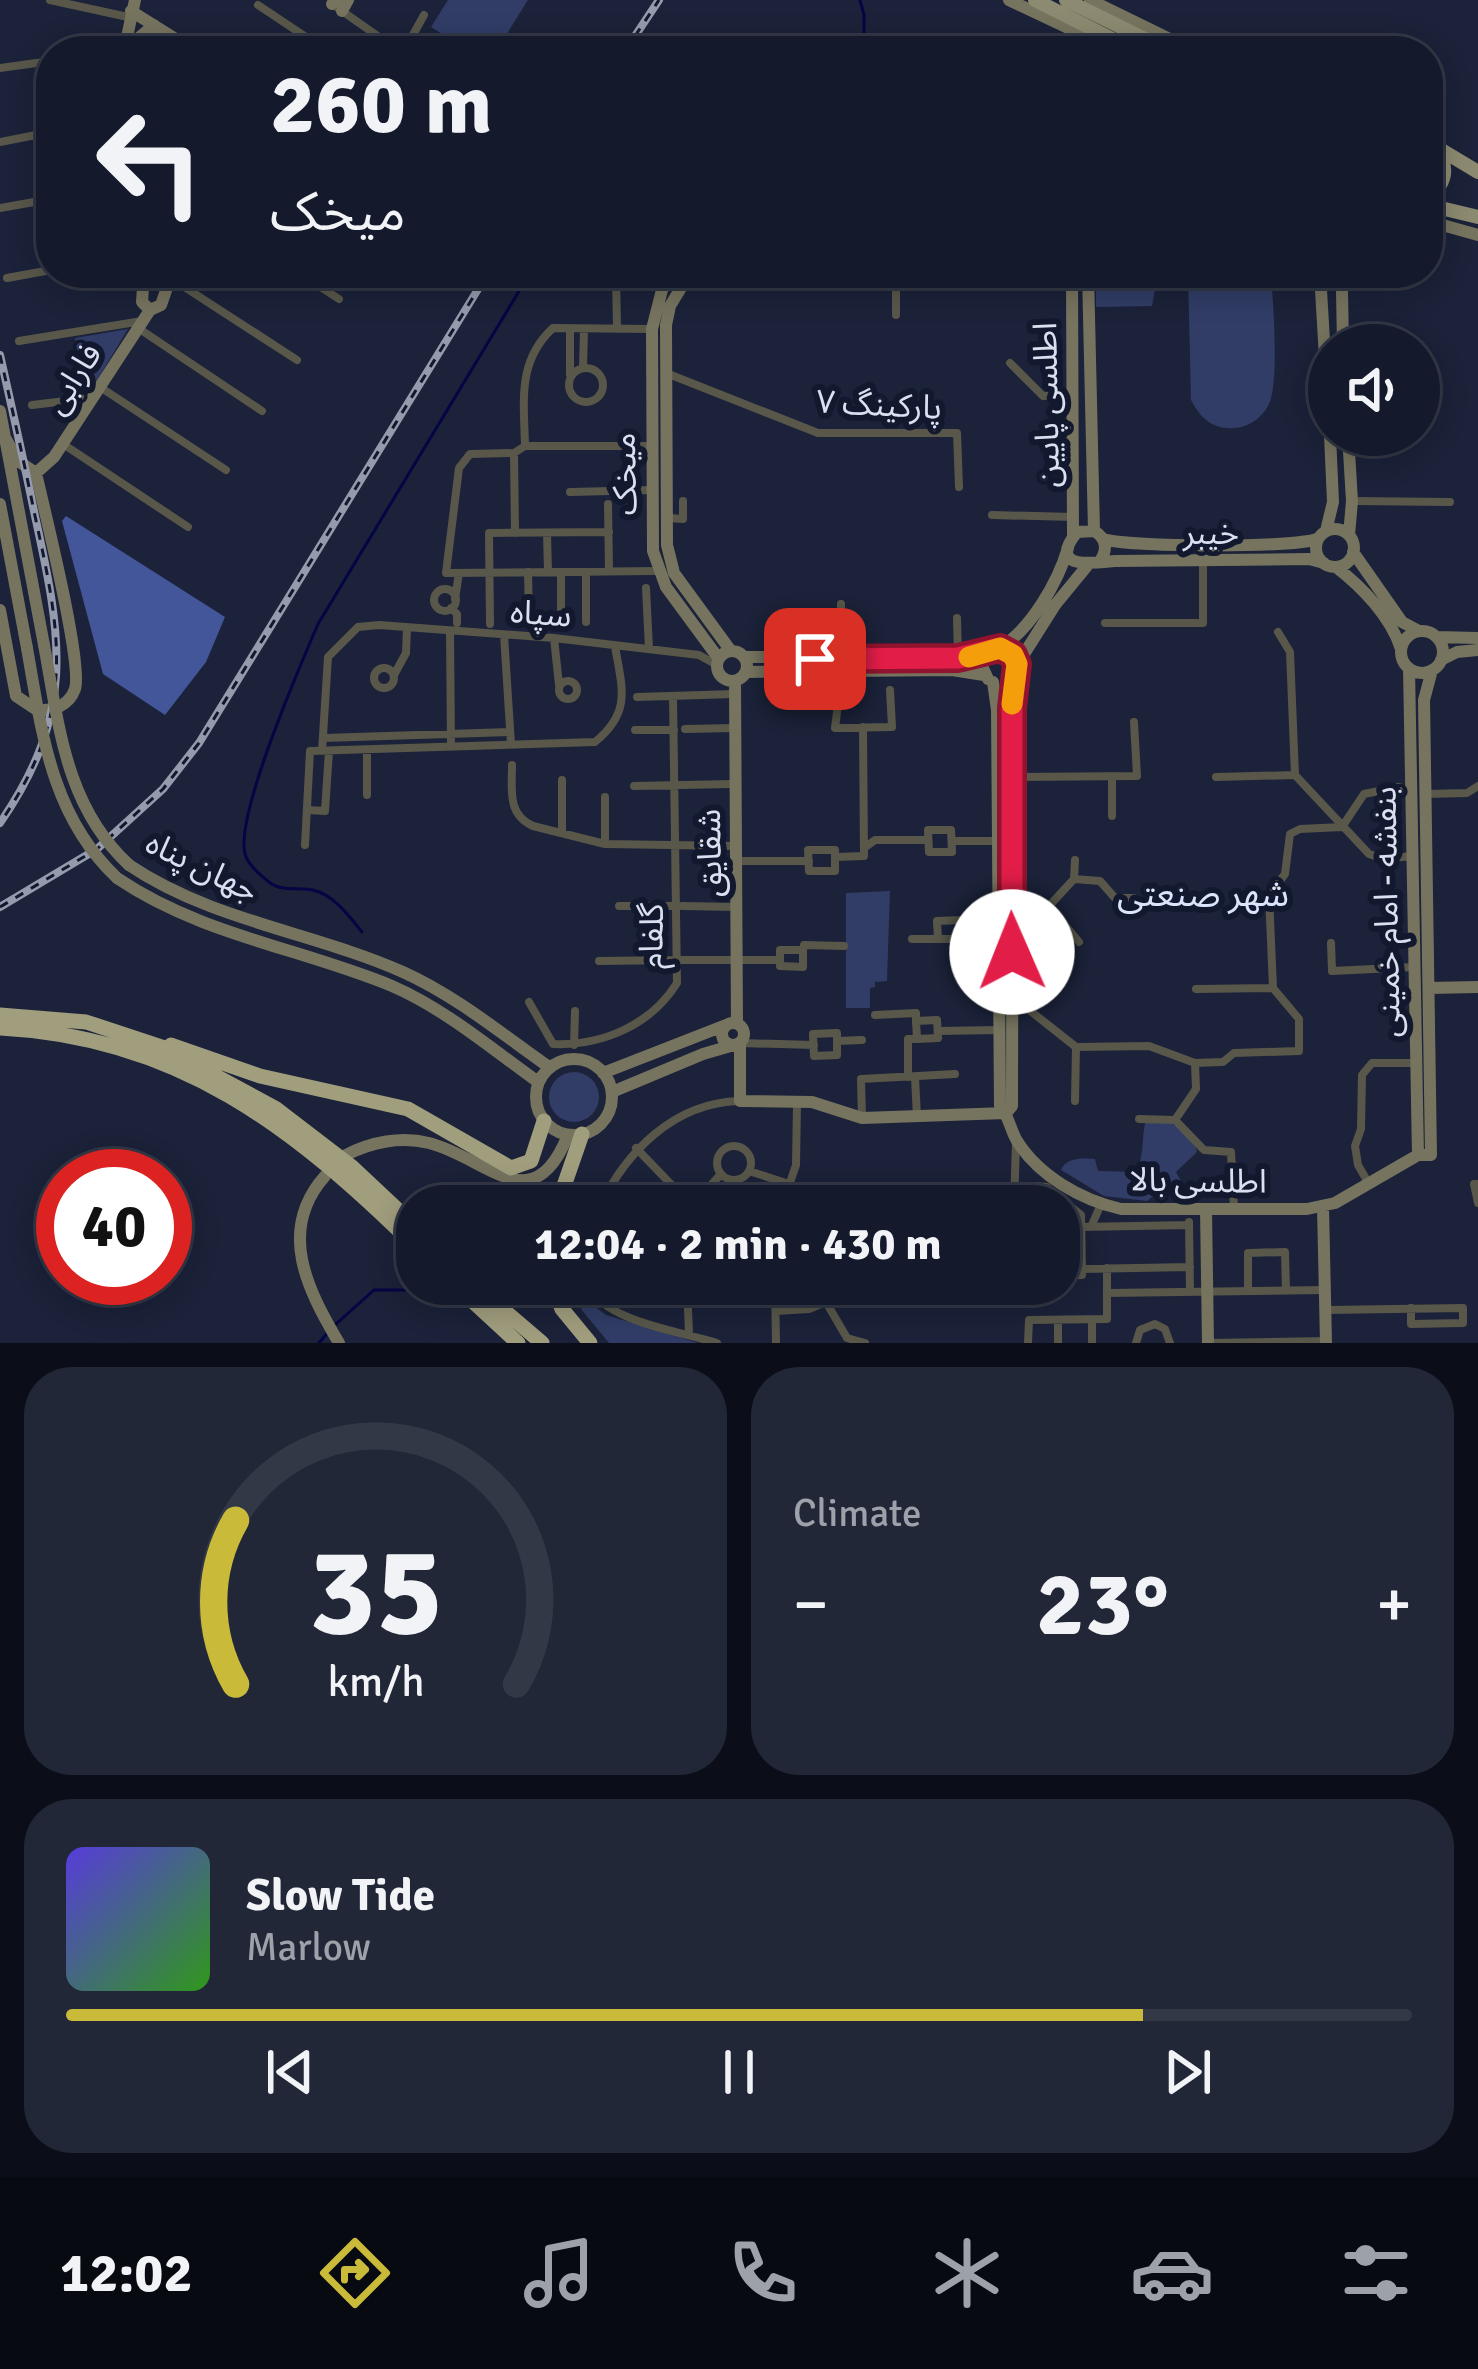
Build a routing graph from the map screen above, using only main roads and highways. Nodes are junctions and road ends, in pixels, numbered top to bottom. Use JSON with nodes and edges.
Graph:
{"nodes":[{"id":1,"x":1035,"y":0,"type":"edge"},
{"id":2,"x":1066,"y":0,"type":"edge"},
{"id":3,"x":1106,"y":36,"type":"edge"},
{"id":4,"x":1139,"y":36,"type":"edge"},
{"id":5,"x":1443,"y":152,"type":"edge"},
{"id":6,"x":1478,"y":172,"type":"edge"},
{"id":7,"x":1443,"y":206,"type":"edge"},
{"id":8,"x":1478,"y":217,"type":"edge"},
{"id":9,"x":0,"y":1016,"type":"edge"},
{"id":10,"x":0,"y":1028,"type":"edge"},
{"id":11,"x":136,"y":1036,"type":"junction"},
{"id":12,"x":544,"y":1121,"type":"road end"},
{"id":13,"x":576,"y":1134,"type":"road end"},
{"id":14,"x":563,"y":1185,"type":"edge"},
{"id":15,"x":396,"y":1208,"type":"edge"},
{"id":16,"x":396,"y":1229,"type":"edge"},
{"id":17,"x":477,"y":1305,"type":"edge"},
{"id":18,"x":498,"y":1305,"type":"edge"},
{"id":19,"x":560,"y":1305,"type":"edge"},
{"id":20,"x":518,"y":1343,"type":"edge"},
{"id":21,"x":542,"y":1343,"type":"edge"},
{"id":22,"x":590,"y":1343,"type":"edge"}],
"edges":[{"from":1,"to":3,"type":"main road"},
{"from":2,"to":4,"type":"main road"},
{"from":5,"to":6,"type":"main road"},
{"from":7,"to":8,"type":"main road"},
{"from":9,"to":11,"type":"highway"},
{"from":10,"to":16,"type":"highway"},
{"from":11,"to":12,"type":"highway"},
{"from":11,"to":15,"type":"highway"},
{"from":13,"to":14,"type":"highway"},
{"from":17,"to":20,"type":"highway"},
{"from":18,"to":21,"type":"highway"},
{"from":19,"to":22,"type":"highway"}]}
